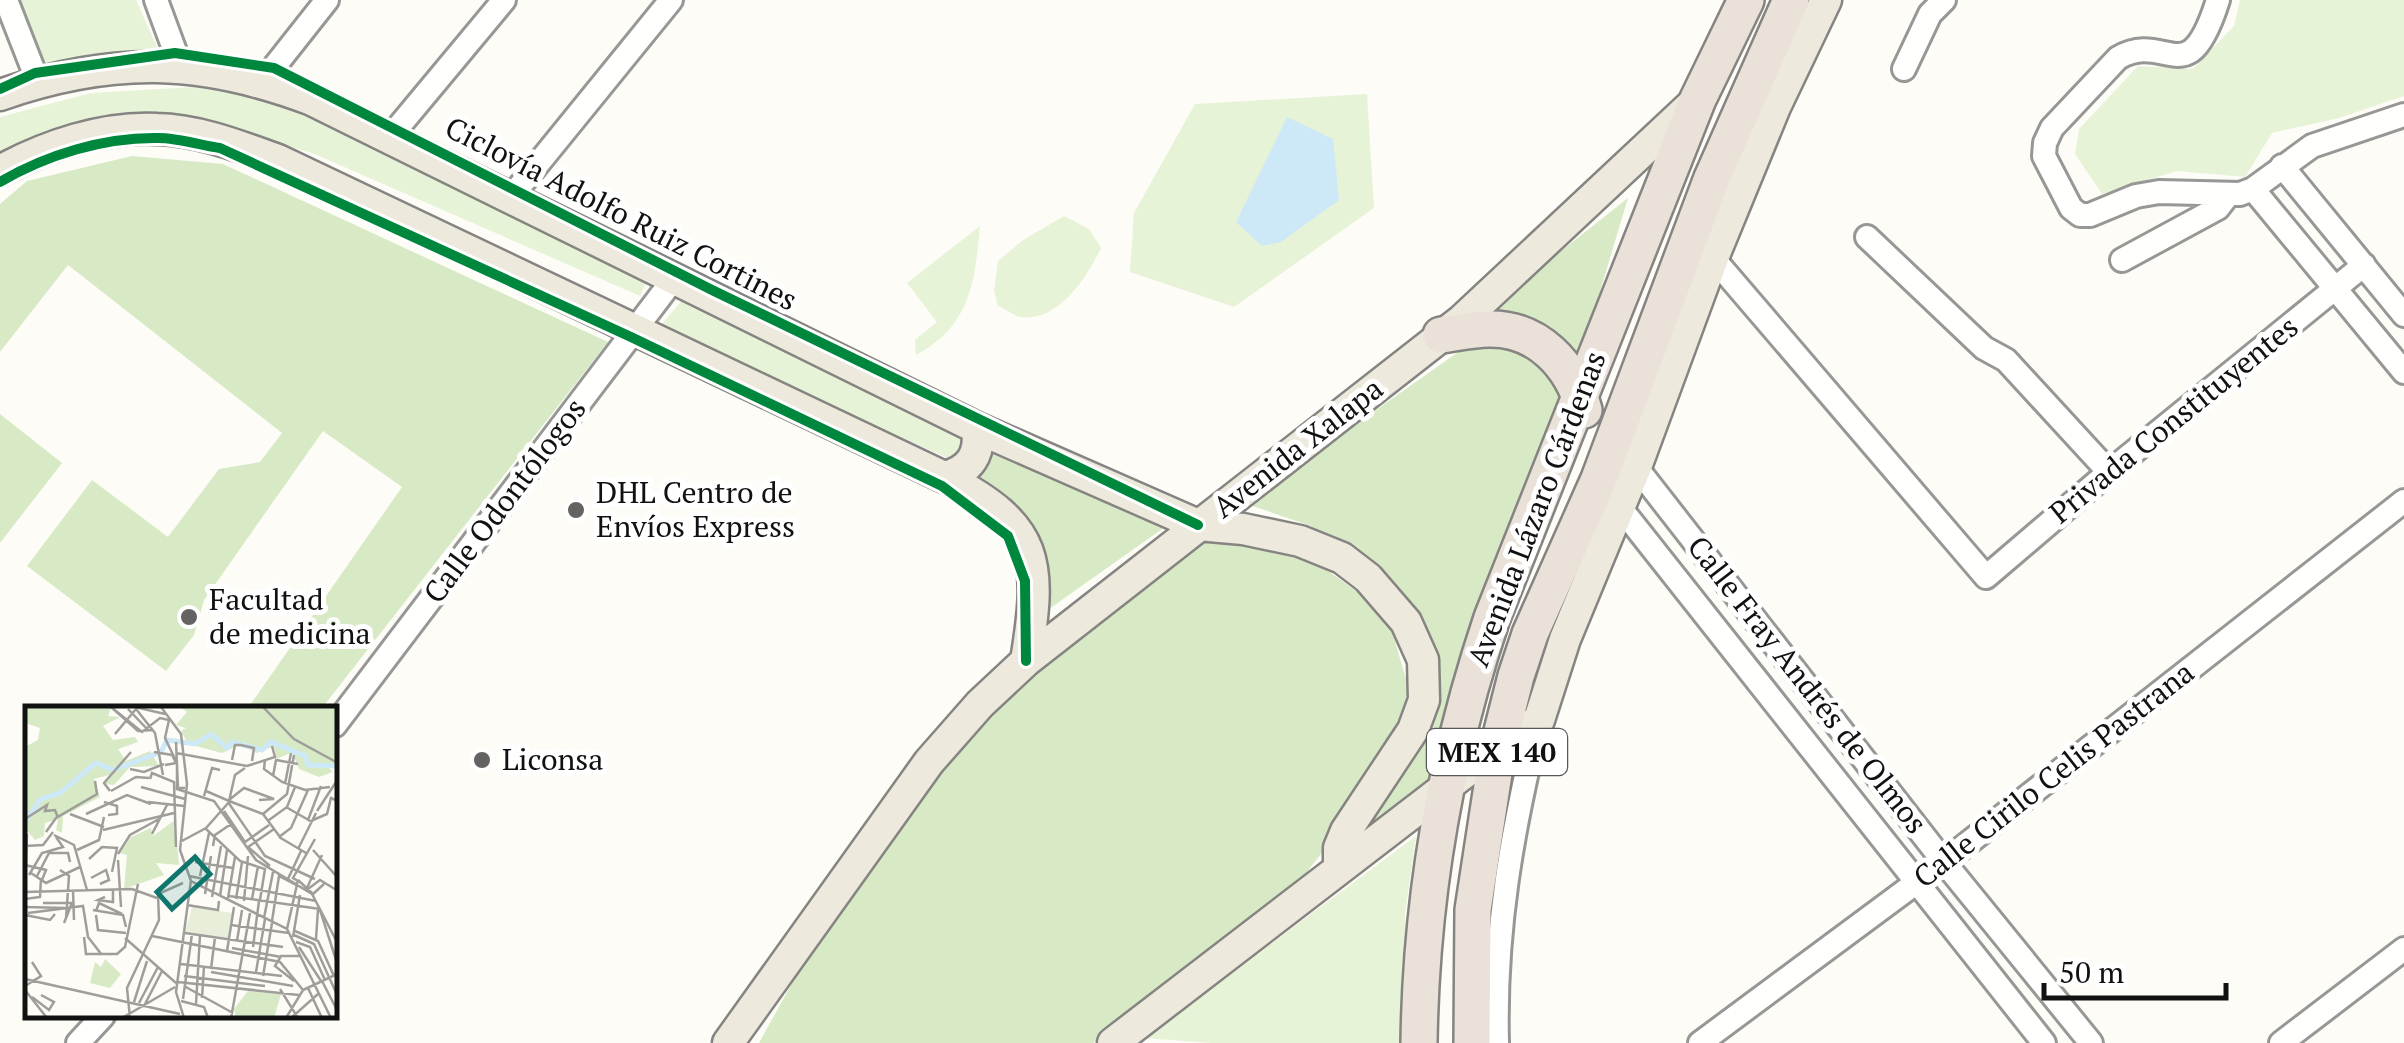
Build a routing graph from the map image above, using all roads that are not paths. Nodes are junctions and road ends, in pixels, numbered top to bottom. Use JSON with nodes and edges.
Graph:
{"nodes":[{"id":1,"x":6,"y":0,"type":"edge"},
{"id":2,"x":327,"y":0,"type":"edge"},
{"id":3,"x":504,"y":0,"type":"edge"},
{"id":4,"x":671,"y":0,"type":"edge"},
{"id":5,"x":1746,"y":0,"type":"edge"},
{"id":6,"x":1791,"y":0,"type":"edge"},
{"id":7,"x":1826,"y":0,"type":"edge"},
{"id":8,"x":1944,"y":0,"type":"edge"},
{"id":9,"x":2218,"y":0,"type":"edge"},
{"id":10,"x":158,"y":1,"type":"edge"},
{"id":11,"x":180,"y":65,"type":"junction"},
{"id":12,"x":1904,"y":69,"type":"dead end"},
{"id":13,"x":263,"y":81,"type":"junction"},
{"id":14,"x":38,"y":82,"type":"junction"},
{"id":15,"x":0,"y":95,"type":"edge"},
{"id":16,"x":1698,"y":99,"type":"junction"},
{"id":17,"x":2404,"y":115,"type":"edge"},
{"id":18,"x":390,"y":138,"type":"junction"},
{"id":19,"x":2282,"y":166,"type":"junction"},
{"id":20,"x":0,"y":171,"type":"edge"},
{"id":21,"x":2253,"y":189,"type":"junction"},
{"id":22,"x":2228,"y":195,"type":"junction"},
{"id":23,"x":511,"y":197,"type":"junction"},
{"id":24,"x":1866,"y":237,"type":"dead end"},
{"id":25,"x":1712,"y":258,"type":"junction"},
{"id":26,"x":2122,"y":260,"type":"dead end"},
{"id":27,"x":2364,"y":265,"type":"junction"},
{"id":28,"x":675,"y":277,"type":"junction"},
{"id":29,"x":2335,"y":288,"type":"junction"},
{"id":30,"x":2404,"y":315,"type":"edge"},
{"id":31,"x":636,"y":329,"type":"junction"},
{"id":32,"x":1441,"y":336,"type":"junction"},
{"id":33,"x":2404,"y":372,"type":"edge"},
{"id":34,"x":1580,"y":394,"type":"junction"},
{"id":35,"x":977,"y":428,"type":"junction"},
{"id":36,"x":1636,"y":466,"type":"junction"},
{"id":37,"x":2108,"y":472,"type":"junction"},
{"id":38,"x":944,"y":477,"type":"junction"},
{"id":39,"x":1608,"y":492,"type":"junction"},
{"id":40,"x":2404,"y":502,"type":"edge"},
{"id":41,"x":1198,"y":526,"type":"junction"},
{"id":42,"x":1026,"y":661,"type":"junction"},
{"id":43,"x":1539,"y":720,"type":"junction"},
{"id":44,"x":338,"y":721,"type":"edge"},
{"id":45,"x":1498,"y":747,"type":"junction"},
{"id":46,"x":1444,"y":789,"type":"junction"},
{"id":47,"x":1944,"y":862,"type":"junction"},
{"id":48,"x":1339,"y":869,"type":"junction"},
{"id":49,"x":1915,"y":883,"type":"junction"},
{"id":50,"x":2404,"y":948,"type":"edge"},
{"id":51,"x":101,"y":1018,"type":"edge"},
{"id":52,"x":730,"y":1041,"type":"edge"},
{"id":53,"x":78,"y":1043,"type":"edge"},
{"id":54,"x":1113,"y":1043,"type":"edge"},
{"id":55,"x":1419,"y":1043,"type":"edge"},
{"id":56,"x":1472,"y":1043,"type":"edge"},
{"id":57,"x":1497,"y":1043,"type":"edge"},
{"id":58,"x":1700,"y":1043,"type":"edge"},
{"id":59,"x":2044,"y":1043,"type":"edge"},
{"id":60,"x":2090,"y":1043,"type":"edge"},
{"id":61,"x":2281,"y":1043,"type":"edge"}],
"edges":[{"from":1,"to":14,"type":"street"},
{"from":2,"to":13,"type":"street"},
{"from":3,"to":18,"type":"street"},
{"from":4,"to":23,"type":"street"},
{"from":5,"to":16,"type":"highway","name":"Avenida Lázaro Cárdenas","number":"MEX 140"},
{"from":6,"to":39,"type":"highway","name":"Avenida Lázaro Cárdenas","number":"MEX 140"},
{"from":7,"to":25,"type":"main road"},
{"from":8,"to":12,"type":"street"},
{"from":9,"to":22,"type":"street"},
{"from":10,"to":11,"type":"street"},
{"from":11,"to":13,"type":"main road"},
{"from":11,"to":14,"type":"main road"},
{"from":13,"to":18,"type":"main road"},
{"from":14,"to":15,"type":"main road"},
{"from":16,"to":32,"type":"main road","name":"Avenida Xalapa"},
{"from":16,"to":34,"type":"highway","name":"Avenida Lázaro Cárdenas","number":"MEX 140"},
{"from":17,"to":19,"type":"street"},
{"from":18,"to":23,"type":"main road"},
{"from":19,"to":21,"type":"street"},
{"from":19,"to":27,"type":"street"},
{"from":20,"to":31,"type":"main road"},
{"from":21,"to":22,"type":"street"},
{"from":21,"to":29,"type":"street"},
{"from":22,"to":26,"type":"street"},
{"from":23,"to":28,"type":"main road"},
{"from":24,"to":37,"type":"street"},
{"from":25,"to":36,"type":"main road"},
{"from":25,"to":37,"type":"street","name":"Privada Constituyentes"},
{"from":27,"to":29,"type":"street","name":"Privada Constituyentes"},
{"from":27,"to":30,"type":"street"},
{"from":28,"to":31,"type":"street","name":"Calle Odontólogos"},
{"from":28,"to":35,"type":"main road"},
{"from":29,"to":33,"type":"street"},
{"from":29,"to":37,"type":"street","name":"Privada Constituyentes"},
{"from":31,"to":38,"type":"main road"},
{"from":31,"to":44,"type":"street","name":"Calle Odontólogos"},
{"from":32,"to":34,"type":"highway"},
{"from":32,"to":41,"type":"main road","name":"Avenida Xalapa"},
{"from":34,"to":39,"type":"highway"},
{"from":34,"to":46,"type":"highway","name":"Avenida Lázaro Cárdenas","number":"MEX 140"},
{"from":35,"to":38,"type":"main road"},
{"from":35,"to":41,"type":"main road"},
{"from":36,"to":39,"type":"main road"},
{"from":36,"to":47,"type":"street","name":"Calle Fray Andrés de Olmos"},
{"from":38,"to":42,"type":"main road"},
{"from":39,"to":43,"type":"main road"},
{"from":39,"to":45,"type":"highway","name":"Avenida Lázaro Cárdenas","number":"MEX 140"},
{"from":39,"to":49,"type":"street","name":"Calle Fray Andrés de Olmos"},
{"from":40,"to":47,"type":"street","name":"Calle Cirilo Celis Pastrana"},
{"from":41,"to":42,"type":"main road","name":"Avenida Xalapa"},
{"from":41,"to":48,"type":"main road"},
{"from":42,"to":52,"type":"main road","name":"Avenida Xalapa"},
{"from":43,"to":45,"type":"main road"},
{"from":43,"to":57,"type":"street"},
{"from":45,"to":46,"type":"main road"},
{"from":45,"to":56,"type":"highway","name":"Avenida Lázaro Cárdenas","number":"MEX 140"},
{"from":46,"to":48,"type":"main road"},
{"from":46,"to":55,"type":"highway","name":"Avenida Lázaro Cárdenas","number":"MEX 140"},
{"from":47,"to":49,"type":"street","name":"Calle Cirilo Celis Pastrana"},
{"from":47,"to":60,"type":"street","name":"Calle Fray Andrés de Olmos"},
{"from":48,"to":54,"type":"main road"},
{"from":49,"to":58,"type":"street","name":"Calle Cirilo Celis Pastrana"},
{"from":49,"to":59,"type":"street","name":"Calle Fray Andrés de Olmos"},
{"from":50,"to":61,"type":"street"},
{"from":51,"to":53,"type":"street"}]}
